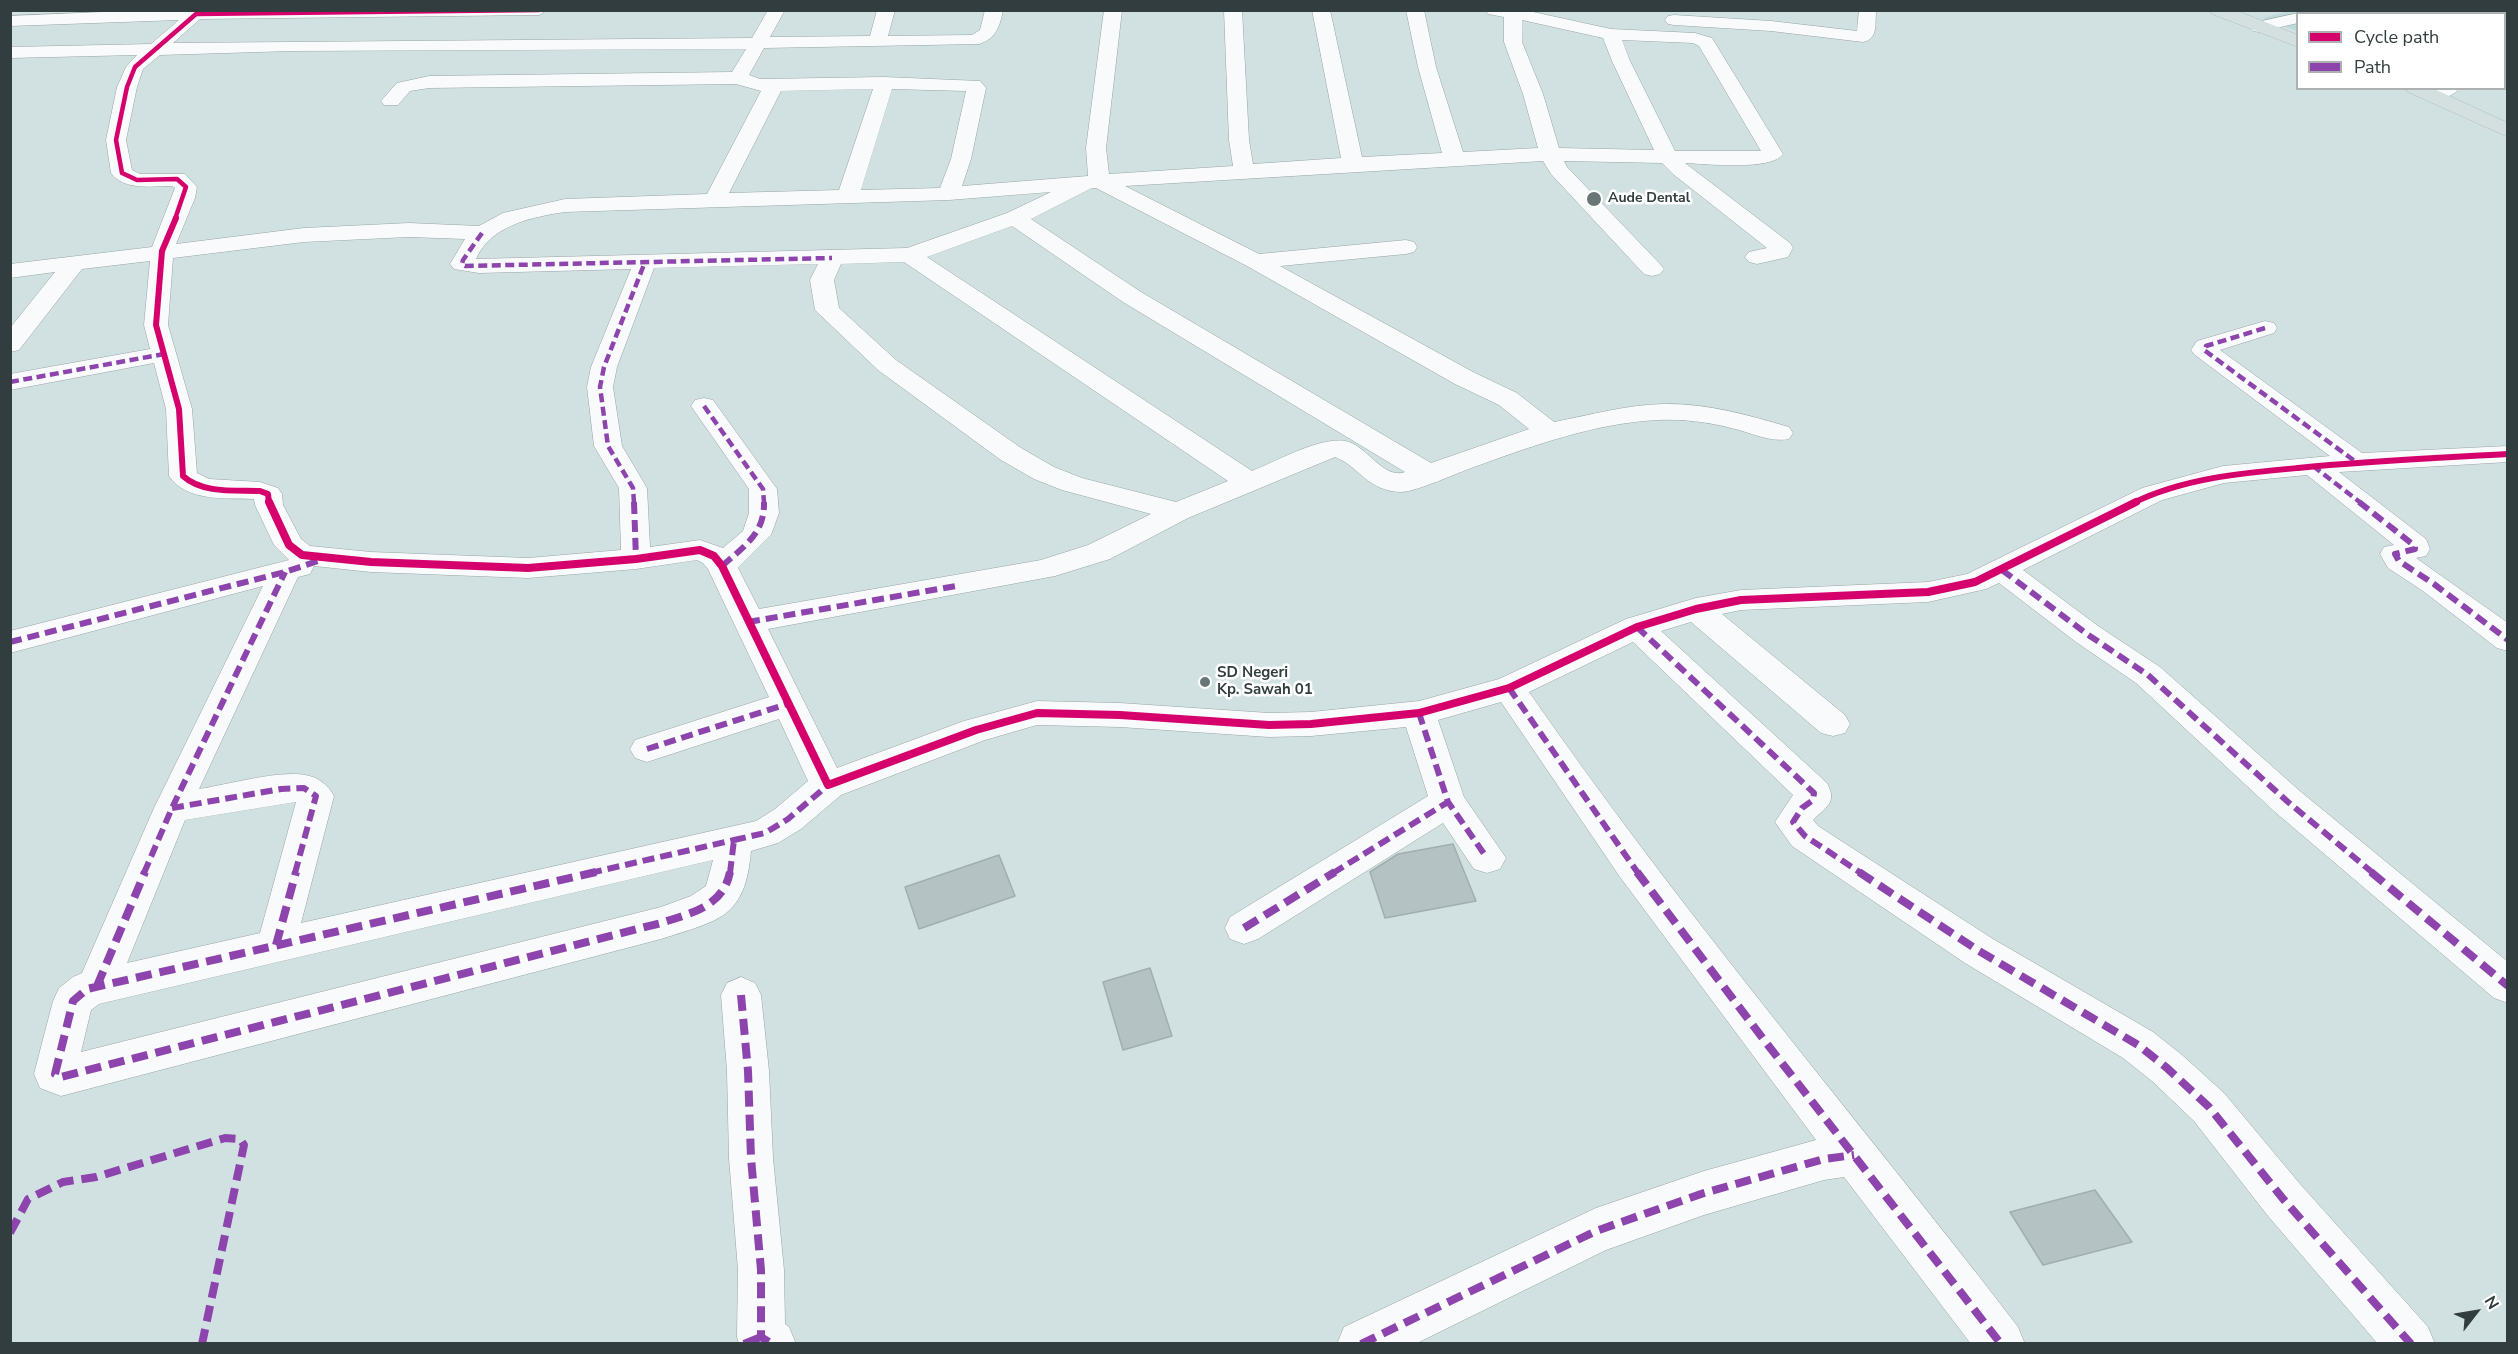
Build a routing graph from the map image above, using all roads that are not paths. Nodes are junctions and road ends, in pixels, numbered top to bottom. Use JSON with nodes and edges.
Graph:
{"nodes":[{"id":1,"x":23,"y":10,"type":"edge"},
{"id":2,"x":539,"y":10,"type":"edge"},
{"id":3,"x":777,"y":10,"type":"edge"},
{"id":4,"x":886,"y":10,"type":"edge"},
{"id":5,"x":994,"y":10,"type":"edge"},
{"id":6,"x":1113,"y":10,"type":"edge"},
{"id":7,"x":1233,"y":10,"type":"edge"},
{"id":8,"x":1321,"y":10,"type":"edge"},
{"id":9,"x":1415,"y":10,"type":"edge"},
{"id":10,"x":2218,"y":10,"type":"edge"},
{"id":11,"x":477,"y":11,"type":"edge"},
{"id":12,"x":198,"y":12,"type":"edge"},
{"id":13,"x":1504,"y":12,"type":"edge"},
{"id":14,"x":1867,"y":12,"type":"edge"},
{"id":15,"x":1582,"y":15,"type":"edge"},
{"id":16,"x":1677,"y":15,"type":"edge"},
{"id":17,"x":1652,"y":18,"type":"dead end"},
{"id":18,"x":1773,"y":18,"type":"edge"},
{"id":19,"x":2296,"y":18,"type":"edge"},
{"id":20,"x":10,"y":21,"type":"edge"},
{"id":21,"x":2259,"y":27,"type":"junction"},
{"id":22,"x":1611,"y":34,"type":"junction"},
{"id":23,"x":878,"y":40,"type":"junction"},
{"id":24,"x":2296,"y":41,"type":"edge"},
{"id":25,"x":758,"y":43,"type":"junction"},
{"id":26,"x":440,"y":45,"type":"junction"},
{"id":27,"x":157,"y":48,"type":"junction"},
{"id":28,"x":10,"y":53,"type":"edge"},
{"id":29,"x":738,"y":78,"type":"junction"},
{"id":30,"x":884,"y":83,"type":"junction"},
{"id":31,"x":774,"y":85,"type":"junction"},
{"id":32,"x":2423,"y":92,"type":"edge"},
{"id":33,"x":392,"y":101,"type":"dead end"},
{"id":34,"x":2508,"y":131,"type":"edge"},
{"id":35,"x":1454,"y":158,"type":"junction"},
{"id":36,"x":1553,"y":161,"type":"junction"},
{"id":37,"x":1673,"y":162,"type":"junction"},
{"id":38,"x":1353,"y":164,"type":"junction"},
{"id":39,"x":1244,"y":171,"type":"junction"},
{"id":40,"x":1092,"y":182,"type":"junction"},
{"id":41,"x":949,"y":194,"type":"junction"},
{"id":42,"x":848,"y":197,"type":"junction"},
{"id":43,"x":714,"y":201,"type":"junction"},
{"id":44,"x":1015,"y":218,"type":"junction"},
{"id":45,"x":482,"y":233,"type":"junction"},
{"id":46,"x":1406,"y":247,"type":"dead end"},
{"id":47,"x":162,"y":251,"type":"junction"},
{"id":48,"x":909,"y":255,"type":"junction"},
{"id":49,"x":1757,"y":257,"type":"dead end"},
{"id":50,"x":832,"y":258,"type":"junction"},
{"id":51,"x":1255,"y":261,"type":"junction"},
{"id":52,"x":645,"y":262,"type":"junction"},
{"id":53,"x":75,"y":263,"type":"junction"},
{"id":54,"x":1652,"y":269,"type":"dead end"},
{"id":55,"x":10,"y":271,"type":"edge"},
{"id":56,"x":2265,"y":328,"type":"dead end"},
{"id":57,"x":10,"y":345,"type":"edge"},
{"id":58,"x":165,"y":354,"type":"junction"},
{"id":59,"x":10,"y":382,"type":"edge"},
{"id":60,"x":704,"y":406,"type":"dead end"},
{"id":61,"x":1549,"y":431,"type":"junction"},
{"id":62,"x":1779,"y":434,"type":"dead end"},
{"id":63,"x":2508,"y":454,"type":"edge"},
{"id":64,"x":2356,"y":462,"type":"junction"},
{"id":65,"x":2313,"y":466,"type":"junction"},
{"id":66,"x":1430,"y":475,"type":"junction"},
{"id":67,"x":1249,"y":482,"type":"junction"},
{"id":68,"x":1179,"y":512,"type":"junction"},
{"id":69,"x":327,"y":558,"type":"junction"},
{"id":70,"x":636,"y":559,"type":"junction"},
{"id":71,"x":722,"y":566,"type":"junction"},
{"id":72,"x":2002,"y":570,"type":"junction"},
{"id":73,"x":285,"y":572,"type":"junction"},
{"id":74,"x":1696,"y":609,"type":"junction"},
{"id":75,"x":748,"y":622,"type":"junction"},
{"id":76,"x":1637,"y":627,"type":"junction"},
{"id":77,"x":2508,"y":640,"type":"edge"},
{"id":78,"x":10,"y":642,"type":"edge"},
{"id":79,"x":1509,"y":688,"type":"junction"},
{"id":80,"x":787,"y":704,"type":"junction"},
{"id":81,"x":1419,"y":713,"type":"junction"},
{"id":82,"x":1833,"y":724,"type":"dead end"},
{"id":83,"x":647,"y":749,"type":"dead end"},
{"id":84,"x":828,"y":785,"type":"junction"},
{"id":85,"x":1448,"y":802,"type":"junction"},
{"id":86,"x":171,"y":808,"type":"junction"},
{"id":87,"x":734,"y":840,"type":"junction"},
{"id":88,"x":1487,"y":858,"type":"dead end"},
{"id":89,"x":1244,"y":928,"type":"dead end"},
{"id":90,"x":276,"y":945,"type":"junction"},
{"id":91,"x":2507,"y":985,"type":"edge"},
{"id":92,"x":97,"y":986,"type":"junction"},
{"id":93,"x":741,"y":996,"type":"dead end"},
{"id":94,"x":1854,"y":1155,"type":"junction"},
{"id":95,"x":759,"y":1341,"type":"edge"},
{"id":96,"x":1360,"y":1344,"type":"edge"},
{"id":97,"x":2001,"y":1344,"type":"edge"},
{"id":98,"x":2411,"y":1344,"type":"edge"}],
"edges":[{"from":1,"to":20,"type":"street"},
{"from":2,"to":11,"type":"street"},
{"from":3,"to":25,"type":"street"},
{"from":4,"to":23,"type":"street"},
{"from":5,"to":23,"type":"street"},
{"from":6,"to":40,"type":"street"},
{"from":7,"to":39,"type":"street"},
{"from":8,"to":38,"type":"street"},
{"from":9,"to":35,"type":"street"},
{"from":10,"to":21,"type":"main road"},
{"from":11,"to":12,"type":"street"},
{"from":11,"to":26,"type":"street"},
{"from":12,"to":20,"type":"street"},
{"from":12,"to":27,"type":"street"},
{"from":13,"to":15,"type":"street"},
{"from":13,"to":36,"type":"street"},
{"from":14,"to":18,"type":"street"},
{"from":15,"to":22,"type":"street"},
{"from":16,"to":17,"type":"street"},
{"from":16,"to":18,"type":"street"},
{"from":19,"to":21,"type":"street"},
{"from":21,"to":24,"type":"main road"},
{"from":22,"to":37,"type":"street"},
{"from":22,"to":37,"type":"street"},
{"from":23,"to":25,"type":"street"},
{"from":25,"to":26,"type":"street"},
{"from":25,"to":29,"type":"street"},
{"from":26,"to":27,"type":"street"},
{"from":27,"to":28,"type":"street"},
{"from":27,"to":47,"type":"street"},
{"from":29,"to":31,"type":"street"},
{"from":29,"to":33,"type":"street"},
{"from":30,"to":31,"type":"street"},
{"from":30,"to":41,"type":"street"},
{"from":30,"to":42,"type":"street"},
{"from":31,"to":43,"type":"street"},
{"from":32,"to":34,"type":"main road"},
{"from":35,"to":36,"type":"street"},
{"from":35,"to":38,"type":"street"},
{"from":36,"to":37,"type":"street"},
{"from":36,"to":54,"type":"street"},
{"from":37,"to":49,"type":"street"},
{"from":38,"to":39,"type":"street"},
{"from":39,"to":40,"type":"street"},
{"from":40,"to":41,"type":"street"},
{"from":40,"to":44,"type":"street"},
{"from":40,"to":51,"type":"street"},
{"from":41,"to":42,"type":"street"},
{"from":42,"to":43,"type":"street"},
{"from":43,"to":45,"type":"street"},
{"from":44,"to":48,"type":"street"},
{"from":44,"to":66,"type":"street"},
{"from":45,"to":47,"type":"street"},
{"from":45,"to":52,"type":"street"},
{"from":46,"to":51,"type":"street"},
{"from":47,"to":53,"type":"street"},
{"from":47,"to":58,"type":"street"},
{"from":48,"to":50,"type":"street"},
{"from":48,"to":67,"type":"street"},
{"from":50,"to":52,"type":"street"},
{"from":50,"to":68,"type":"street"},
{"from":51,"to":61,"type":"street"},
{"from":52,"to":70,"type":"street"},
{"from":53,"to":55,"type":"street"},
{"from":53,"to":57,"type":"street"},
{"from":56,"to":64,"type":"street"},
{"from":58,"to":59,"type":"street"},
{"from":58,"to":69,"type":"street"},
{"from":60,"to":71,"type":"street"},
{"from":61,"to":62,"type":"street"},
{"from":61,"to":66,"type":"street"},
{"from":63,"to":64,"type":"street"},
{"from":64,"to":65,"type":"street"},
{"from":65,"to":72,"type":"street"},
{"from":65,"to":77,"type":"street"},
{"from":66,"to":67,"type":"street"},
{"from":67,"to":68,"type":"street"},
{"from":68,"to":75,"type":"street"},
{"from":69,"to":70,"type":"street"},
{"from":69,"to":73,"type":"street"},
{"from":70,"to":71,"type":"street"},
{"from":71,"to":75,"type":"street"},
{"from":72,"to":74,"type":"street"},
{"from":72,"to":91,"type":"street"},
{"from":73,"to":78,"type":"street"},
{"from":73,"to":86,"type":"street"},
{"from":74,"to":76,"type":"street"},
{"from":74,"to":82,"type":"street"},
{"from":75,"to":80,"type":"street"},
{"from":76,"to":79,"type":"street"},
{"from":76,"to":98,"type":"street"},
{"from":79,"to":81,"type":"street"},
{"from":79,"to":94,"type":"street"},
{"from":80,"to":83,"type":"street"},
{"from":80,"to":84,"type":"street"},
{"from":81,"to":84,"type":"street"},
{"from":81,"to":85,"type":"street"},
{"from":84,"to":87,"type":"street"},
{"from":85,"to":88,"type":"street"},
{"from":85,"to":89,"type":"street"},
{"from":86,"to":90,"type":"street"},
{"from":86,"to":92,"type":"street"},
{"from":87,"to":90,"type":"street"},
{"from":87,"to":92,"type":"street"},
{"from":90,"to":92,"type":"street"},
{"from":93,"to":95,"type":"street"},
{"from":94,"to":96,"type":"street"},
{"from":94,"to":97,"type":"street"}]}
